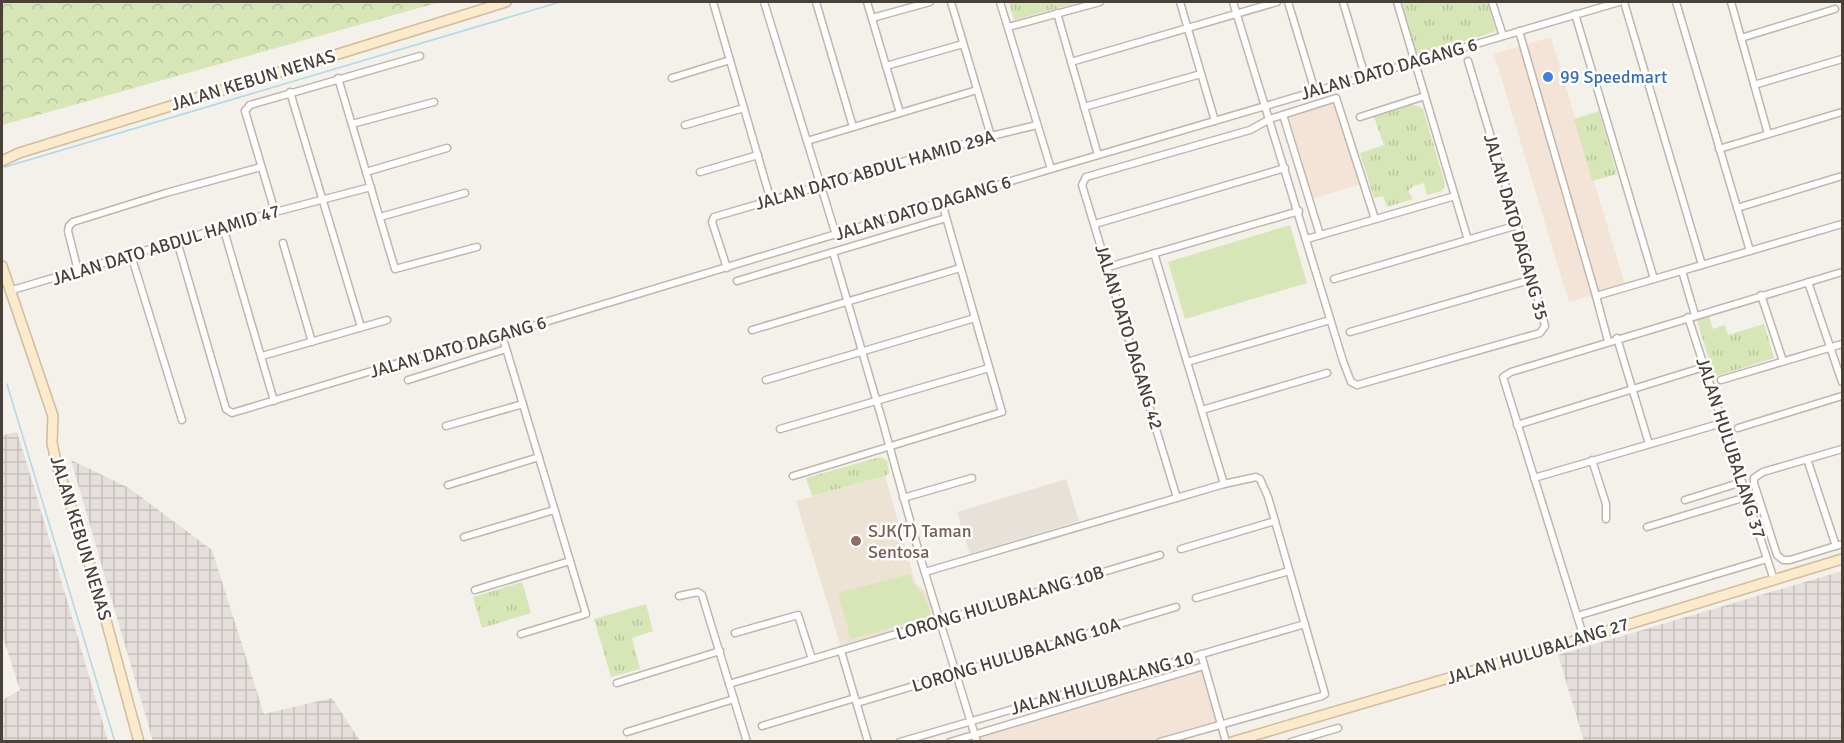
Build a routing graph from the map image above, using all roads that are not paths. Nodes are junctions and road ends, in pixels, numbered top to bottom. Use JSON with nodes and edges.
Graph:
{"nodes":[{"id":1,"x":506,"y":2,"type":"edge"},
{"id":2,"x":713,"y":2,"type":"edge"},
{"id":3,"x":765,"y":2,"type":"edge"},
{"id":4,"x":816,"y":2,"type":"edge"},
{"id":5,"x":867,"y":2,"type":"edge"},
{"id":6,"x":930,"y":2,"type":"edge"},
{"id":7,"x":951,"y":2,"type":"edge"},
{"id":8,"x":1000,"y":2,"type":"edge"},
{"id":9,"x":1100,"y":2,"type":"edge"},
{"id":10,"x":1180,"y":2,"type":"edge"},
{"id":11,"x":1233,"y":2,"type":"edge"},
{"id":12,"x":1276,"y":2,"type":"edge"},
{"id":13,"x":1288,"y":2,"type":"edge"},
{"id":14,"x":1343,"y":2,"type":"edge"},
{"id":15,"x":1397,"y":2,"type":"edge"},
{"id":16,"x":1492,"y":2,"type":"edge"},
{"id":17,"x":1619,"y":2,"type":"edge"},
{"id":18,"x":1624,"y":2,"type":"edge"},
{"id":19,"x":1676,"y":2,"type":"edge"},
{"id":20,"x":1731,"y":2,"type":"edge"},
{"id":21,"x":1835,"y":9,"type":"dead end"},
{"id":22,"x":1237,"y":12,"type":"junction"},
{"id":23,"x":1057,"y":13,"type":"junction"},
{"id":24,"x":1575,"y":14,"type":"junction"},
{"id":25,"x":872,"y":18,"type":"junction"},
{"id":26,"x":1008,"y":27,"type":"junction"},
{"id":27,"x":1187,"y":27,"type":"junction"},
{"id":28,"x":1519,"y":31,"type":"junction"},
{"id":29,"x":1503,"y":36,"type":"junction"},
{"id":30,"x":1741,"y":38,"type":"junction"},
{"id":31,"x":963,"y":44,"type":"junction"},
{"id":32,"x":420,"y":56,"type":"dead end"},
{"id":33,"x":1842,"y":59,"type":"edge"},
{"id":34,"x":730,"y":60,"type":"junction"},
{"id":35,"x":1468,"y":61,"type":"dead end"},
{"id":36,"x":1071,"y":62,"type":"junction"},
{"id":37,"x":1415,"y":62,"type":"junction"},
{"id":38,"x":886,"y":66,"type":"junction"},
{"id":39,"x":1202,"y":74,"type":"junction"},
{"id":40,"x":1365,"y":76,"type":"junction"},
{"id":41,"x":338,"y":78,"type":"junction"},
{"id":42,"x":672,"y":78,"type":"dead end"},
{"id":43,"x":1754,"y":86,"type":"junction"},
{"id":44,"x":977,"y":90,"type":"junction"},
{"id":45,"x":1314,"y":91,"type":"junction"},
{"id":46,"x":290,"y":93,"type":"junction"},
{"id":47,"x":1425,"y":96,"type":"junction"},
{"id":48,"x":434,"y":102,"type":"dead end"},
{"id":49,"x":1266,"y":106,"type":"junction"},
{"id":50,"x":1084,"y":107,"type":"junction"},
{"id":51,"x":744,"y":108,"type":"junction"},
{"id":52,"x":1842,"y":112,"type":"edge"},
{"id":53,"x":900,"y":113,"type":"junction"},
{"id":54,"x":1283,"y":115,"type":"junction"},
{"id":55,"x":1360,"y":117,"type":"dead end"},
{"id":56,"x":1270,"y":119,"type":"junction"},
{"id":57,"x":1215,"y":121,"type":"junction"},
{"id":58,"x":352,"y":124,"type":"junction"},
{"id":59,"x":685,"y":125,"type":"dead end"},
{"id":60,"x":1037,"y":125,"type":"junction"},
{"id":61,"x":853,"y":127,"type":"junction"},
{"id":62,"x":1768,"y":134,"type":"junction"},
{"id":63,"x":991,"y":136,"type":"junction"},
{"id":64,"x":807,"y":141,"type":"junction"},
{"id":65,"x":447,"y":148,"type":"dead end"},
{"id":66,"x":1719,"y":149,"type":"junction"},
{"id":67,"x":758,"y":155,"type":"junction"},
{"id":68,"x":1098,"y":155,"type":"junction"},
{"id":69,"x":2,"y":161,"type":"edge"},
{"id":70,"x":261,"y":166,"type":"junction"},
{"id":71,"x":1285,"y":168,"type":"junction"},
{"id":72,"x":1051,"y":169,"type":"junction"},
{"id":73,"x":366,"y":172,"type":"junction"},
{"id":74,"x":700,"y":172,"type":"dead end"},
{"id":75,"x":1842,"y":176,"type":"edge"},
{"id":76,"x":821,"y":186,"type":"junction"},
{"id":77,"x":371,"y":187,"type":"junction"},
{"id":78,"x":465,"y":193,"type":"dead end"},
{"id":79,"x":1455,"y":196,"type":"junction"},
{"id":80,"x":323,"y":200,"type":"junction"},
{"id":81,"x":771,"y":201,"type":"junction"},
{"id":82,"x":942,"y":203,"type":"junction"},
{"id":83,"x":1737,"y":208,"type":"junction"},
{"id":84,"x":1299,"y":211,"type":"junction"},
{"id":85,"x":276,"y":212,"type":"junction"},
{"id":86,"x":380,"y":217,"type":"junction"},
{"id":87,"x":946,"y":218,"type":"junction"},
{"id":88,"x":1375,"y":219,"type":"junction"},
{"id":89,"x":1095,"y":224,"type":"junction"},
{"id":90,"x":1842,"y":224,"type":"edge"},
{"id":91,"x":1518,"y":225,"type":"junction"},
{"id":92,"x":223,"y":227,"type":"junction"},
{"id":93,"x":836,"y":235,"type":"junction"},
{"id":94,"x":1320,"y":235,"type":"junction"},
{"id":95,"x":1307,"y":239,"type":"junction"},
{"id":96,"x":1468,"y":240,"type":"junction"},
{"id":97,"x":177,"y":241,"type":"junction"},
{"id":98,"x":284,"y":243,"type":"dead end"},
{"id":99,"x":477,"y":247,"type":"dead end"},
{"id":100,"x":1750,"y":251,"type":"junction"},
{"id":101,"x":833,"y":252,"type":"junction"},
{"id":102,"x":1154,"y":253,"type":"junction"},
{"id":103,"x":131,"y":255,"type":"junction"},
{"id":104,"x":1702,"y":265,"type":"junction"},
{"id":105,"x":2,"y":266,"type":"edge"},
{"id":106,"x":1108,"y":267,"type":"junction"},
{"id":107,"x":727,"y":268,"type":"junction"},
{"id":108,"x":960,"y":268,"type":"junction"},
{"id":109,"x":78,"y":271,"type":"junction"},
{"id":110,"x":1682,"y":271,"type":"junction"},
{"id":111,"x":1842,"y":272,"type":"edge"},
{"id":112,"x":1334,"y":279,"type":"dead end"},
{"id":113,"x":1533,"y":279,"type":"junction"},
{"id":114,"x":1654,"y":279,"type":"junction"},
{"id":115,"x":737,"y":281,"type":"dead end"},
{"id":116,"x":1808,"y":282,"type":"junction"},
{"id":117,"x":9,"y":291,"type":"junction"},
{"id":118,"x":1596,"y":296,"type":"junction"},
{"id":119,"x":1761,"y":296,"type":"junction"},
{"id":120,"x":848,"y":303,"type":"junction"},
{"id":121,"x":1695,"y":315,"type":"junction"},
{"id":122,"x":1688,"y":317,"type":"junction"},
{"id":123,"x":975,"y":318,"type":"junction"},
{"id":124,"x":387,"y":320,"type":"dead end"},
{"id":125,"x":1330,"y":320,"type":"junction"},
{"id":126,"x":361,"y":327,"type":"junction"},
{"id":127,"x":752,"y":330,"type":"dead end"},
{"id":128,"x":1350,"y":332,"type":"dead end"},
{"id":129,"x":502,"y":335,"type":"junction"},
{"id":130,"x":1617,"y":338,"type":"junction"},
{"id":131,"x":1608,"y":341,"type":"junction"},
{"id":132,"x":312,"y":342,"type":"junction"},
{"id":133,"x":1842,"y":344,"type":"edge"},
{"id":134,"x":1830,"y":348,"type":"junction"},
{"id":135,"x":506,"y":349,"type":"junction"},
{"id":136,"x":862,"y":351,"type":"junction"},
{"id":137,"x":262,"y":356,"type":"junction"},
{"id":138,"x":1784,"y":362,"type":"junction"},
{"id":139,"x":1187,"y":363,"type":"junction"},
{"id":140,"x":1704,"y":367,"type":"junction"},
{"id":141,"x":989,"y":368,"type":"junction"},
{"id":142,"x":1327,"y":373,"type":"dead end"},
{"id":143,"x":408,"y":380,"type":"dead end"},
{"id":144,"x":766,"y":380,"type":"dead end"},
{"id":145,"x":1722,"y":380,"type":"dead end"},
{"id":146,"x":1842,"y":382,"type":"edge"},
{"id":147,"x":1632,"y":388,"type":"junction"},
{"id":148,"x":1842,"y":396,"type":"edge"},
{"id":149,"x":274,"y":401,"type":"junction"},
{"id":150,"x":877,"y":401,"type":"junction"},
{"id":151,"x":523,"y":404,"type":"junction"},
{"id":152,"x":1202,"y":410,"type":"junction"},
{"id":153,"x":182,"y":420,"type":"dead end"},
{"id":154,"x":1722,"y":423,"type":"junction"},
{"id":155,"x":1518,"y":425,"type":"junction"},
{"id":156,"x":446,"y":426,"type":"dead end"},
{"id":157,"x":1738,"y":428,"type":"dead end"},
{"id":158,"x":780,"y":429,"type":"dead end"},
{"id":159,"x":1648,"y":444,"type":"junction"},
{"id":160,"x":890,"y":447,"type":"junction"},
{"id":161,"x":1842,"y":449,"type":"edge"},
{"id":162,"x":538,"y":457,"type":"junction"},
{"id":163,"x":1807,"y":459,"type":"junction"},
{"id":164,"x":1592,"y":460,"type":"junction"},
{"id":165,"x":793,"y":476,"type":"dead end"},
{"id":166,"x":972,"y":478,"type":"dead end"},
{"id":167,"x":1534,"y":478,"type":"junction"},
{"id":168,"x":1742,"y":482,"type":"junction"},
{"id":169,"x":1224,"y":484,"type":"junction"},
{"id":170,"x":448,"y":485,"type":"dead end"},
{"id":171,"x":1746,"y":497,"type":"junction"},
{"id":172,"x":903,"y":498,"type":"junction"},
{"id":173,"x":1177,"y":498,"type":"junction"},
{"id":174,"x":1685,"y":500,"type":"dead end"},
{"id":175,"x":554,"y":510,"type":"junction"},
{"id":176,"x":1606,"y":519,"type":"dead end"},
{"id":177,"x":1275,"y":522,"type":"junction"},
{"id":178,"x":1647,"y":527,"type":"dead end"},
{"id":179,"x":464,"y":537,"type":"dead end"},
{"id":180,"x":1839,"y":545,"type":"edge"},
{"id":181,"x":1181,"y":549,"type":"dead end"},
{"id":182,"x":1160,"y":555,"type":"dead end"},
{"id":183,"x":1767,"y":559,"type":"junction"},
{"id":184,"x":1842,"y":559,"type":"edge"},
{"id":185,"x":570,"y":561,"type":"junction"},
{"id":186,"x":1289,"y":571,"type":"junction"},
{"id":187,"x":925,"y":572,"type":"junction"},
{"id":188,"x":1774,"y":580,"type":"junction"},
{"id":189,"x":475,"y":590,"type":"dead end"},
{"id":190,"x":679,"y":596,"type":"dead end"},
{"id":191,"x":1196,"y":598,"type":"dead end"},
{"id":192,"x":1176,"y":607,"type":"dead end"},
{"id":193,"x":1577,"y":616,"type":"junction"},
{"id":194,"x":940,"y":621,"type":"junction"},
{"id":195,"x":1305,"y":624,"type":"junction"},
{"id":196,"x":735,"y":633,"type":"dead end"},
{"id":197,"x":521,"y":634,"type":"dead end"},
{"id":198,"x":1584,"y":638,"type":"junction"},
{"id":199,"x":720,"y":651,"type":"junction"},
{"id":200,"x":841,"y":651,"type":"junction"},
{"id":201,"x":1201,"y":654,"type":"junction"},
{"id":202,"x":812,"y":659,"type":"junction"},
{"id":203,"x":1204,"y":666,"type":"junction"},
{"id":204,"x":956,"y":674,"type":"junction"},
{"id":205,"x":617,"y":683,"type":"dead end"},
{"id":206,"x":729,"y":684,"type":"junction"},
{"id":207,"x":734,"y":699,"type":"junction"},
{"id":208,"x":856,"y":700,"type":"junction"},
{"id":209,"x":970,"y":721,"type":"junction"},
{"id":210,"x":1220,"y":724,"type":"junction"},
{"id":211,"x":762,"y":726,"type":"dead end"},
{"id":212,"x":1338,"y":728,"type":"dead end"},
{"id":213,"x":627,"y":732,"type":"dead end"},
{"id":214,"x":975,"y":734,"type":"junction"},
{"id":215,"x":1251,"y":739,"type":"edge"},
{"id":216,"x":1312,"y":739,"type":"edge"},
{"id":217,"x":139,"y":741,"type":"edge"},
{"id":218,"x":747,"y":741,"type":"edge"},
{"id":219,"x":868,"y":741,"type":"edge"},
{"id":220,"x":900,"y":741,"type":"edge"},
{"id":221,"x":950,"y":741,"type":"edge"},
{"id":222,"x":977,"y":741,"type":"edge"},
{"id":223,"x":1160,"y":741,"type":"edge"},
{"id":224,"x":1226,"y":741,"type":"edge"},
{"id":225,"x":1232,"y":741,"type":"edge"},
{"id":226,"x":1292,"y":741,"type":"edge"}],
"edges":[{"from":1,"to":69,"type":"street","name":"JALAN KEBUN NENAS"},
{"from":2,"to":34,"type":"street"},
{"from":3,"to":64,"type":"street"},
{"from":4,"to":61,"type":"street"},
{"from":5,"to":25,"type":"street"},
{"from":6,"to":25,"type":"street"},
{"from":7,"to":31,"type":"street"},
{"from":8,"to":26,"type":"street"},
{"from":9,"to":23,"type":"street"},
{"from":10,"to":27,"type":"street"},
{"from":11,"to":22,"type":"street"},
{"from":12,"to":22,"type":"street"},
{"from":13,"to":45,"type":"street"},
{"from":14,"to":40,"type":"street"},
{"from":15,"to":37,"type":"street"},
{"from":16,"to":29,"type":"street"},
{"from":17,"to":24,"type":"street","name":"JALAN DATO DAGANG 6"},
{"from":18,"to":104,"type":"street"},
{"from":19,"to":66,"type":"street"},
{"from":20,"to":30,"type":"street"},
{"from":21,"to":30,"type":"street"},
{"from":22,"to":27,"type":"street"},
{"from":22,"to":49,"type":"street"},
{"from":23,"to":26,"type":"street"},
{"from":23,"to":36,"type":"street"},
{"from":24,"to":28,"type":"street","name":"JALAN DATO DAGANG 6"},
{"from":24,"to":114,"type":"street"},
{"from":25,"to":38,"type":"street"},
{"from":26,"to":60,"type":"street"},
{"from":27,"to":36,"type":"street"},
{"from":27,"to":39,"type":"street"},
{"from":28,"to":29,"type":"street","name":"JALAN DATO DAGANG 6"},
{"from":28,"to":118,"type":"street"},
{"from":29,"to":37,"type":"street","name":"JALAN DATO DAGANG 6"},
{"from":30,"to":43,"type":"street"},
{"from":31,"to":38,"type":"street"},
{"from":31,"to":44,"type":"street"},
{"from":32,"to":41,"type":"street"},
{"from":33,"to":43,"type":"street"},
{"from":34,"to":42,"type":"street"},
{"from":34,"to":51,"type":"street"},
{"from":35,"to":91,"type":"street","name":"JALAN DATO DAGANG 35"},
{"from":36,"to":50,"type":"street"},
{"from":37,"to":40,"type":"street","name":"JALAN DATO DAGANG 6"},
{"from":37,"to":47,"type":"street"},
{"from":38,"to":53,"type":"street"},
{"from":39,"to":50,"type":"street"},
{"from":39,"to":57,"type":"street"},
{"from":40,"to":45,"type":"street","name":"JALAN DATO DAGANG 6"},
{"from":41,"to":46,"type":"street"},
{"from":41,"to":58,"type":"street"},
{"from":43,"to":62,"type":"street"},
{"from":44,"to":53,"type":"street"},
{"from":44,"to":63,"type":"street"},
{"from":45,"to":49,"type":"street","name":"JALAN DATO DAGANG 6"},
{"from":46,"to":70,"type":"street"},
{"from":46,"to":80,"type":"street"},
{"from":47,"to":55,"type":"street"},
{"from":47,"to":79,"type":"street"},
{"from":48,"to":58,"type":"street"},
{"from":49,"to":56,"type":"street"},
{"from":49,"to":57,"type":"street","name":"JALAN DATO DAGANG 6"},
{"from":50,"to":68,"type":"street"},
{"from":51,"to":59,"type":"street"},
{"from":51,"to":67,"type":"street"},
{"from":52,"to":62,"type":"street"},
{"from":53,"to":61,"type":"street"},
{"from":54,"to":56,"type":"street"},
{"from":54,"to":88,"type":"street"},
{"from":54,"to":94,"type":"street"},
{"from":56,"to":71,"type":"street"},
{"from":56,"to":89,"type":"street","name":"JALAN DATO DAGANG 42"},
{"from":57,"to":68,"type":"street","name":"JALAN DATO DAGANG 6"},
{"from":58,"to":73,"type":"street"},
{"from":60,"to":63,"type":"street","name":"JALAN DATO ABDUL HAMID 29A"},
{"from":60,"to":72,"type":"street"},
{"from":61,"to":64,"type":"street"},
{"from":62,"to":66,"type":"street"},
{"from":63,"to":76,"type":"street","name":"JALAN DATO ABDUL HAMID 29A"},
{"from":64,"to":76,"type":"street"},
{"from":65,"to":73,"type":"street"},
{"from":66,"to":83,"type":"street"},
{"from":67,"to":74,"type":"street"},
{"from":67,"to":81,"type":"street"},
{"from":68,"to":72,"type":"street","name":"JALAN DATO DAGANG 6"},
{"from":70,"to":85,"type":"street"},
{"from":70,"to":109,"type":"street"},
{"from":71,"to":84,"type":"street"},
{"from":71,"to":89,"type":"street"},
{"from":72,"to":82,"type":"street","name":"JALAN DATO DAGANG 6"},
{"from":73,"to":77,"type":"street"},
{"from":75,"to":83,"type":"street"},
{"from":76,"to":81,"type":"street","name":"JALAN DATO ABDUL HAMID 29A"},
{"from":76,"to":93,"type":"street"},
{"from":77,"to":80,"type":"street","name":"JALAN DATO ABDUL HAMID 47"},
{"from":77,"to":86,"type":"street"},
{"from":78,"to":86,"type":"street"},
{"from":79,"to":88,"type":"street"},
{"from":79,"to":96,"type":"street"},
{"from":80,"to":85,"type":"street","name":"JALAN DATO ABDUL HAMID 47"},
{"from":80,"to":126,"type":"street"},
{"from":81,"to":107,"type":"street","name":"JALAN DATO ABDUL HAMID 29A"},
{"from":82,"to":87,"type":"street"},
{"from":82,"to":93,"type":"street","name":"JALAN DATO DAGANG 6"},
{"from":83,"to":100,"type":"street"},
{"from":84,"to":95,"type":"street"},
{"from":84,"to":102,"type":"street"},
{"from":85,"to":92,"type":"street","name":"JALAN DATO ABDUL HAMID 47"},
{"from":86,"to":99,"type":"street"},
{"from":87,"to":101,"type":"street"},
{"from":87,"to":108,"type":"street"},
{"from":88,"to":94,"type":"street"},
{"from":89,"to":106,"type":"street","name":"JALAN DATO DAGANG 42"},
{"from":90,"to":100,"type":"street"},
{"from":91,"to":96,"type":"street"},
{"from":91,"to":113,"type":"street","name":"JALAN DATO DAGANG 35"},
{"from":92,"to":97,"type":"street","name":"JALAN DATO ABDUL HAMID 47"},
{"from":92,"to":137,"type":"street"},
{"from":93,"to":107,"type":"street","name":"JALAN DATO DAGANG 6"},
{"from":94,"to":95,"type":"street"},
{"from":95,"to":125,"type":"street"},
{"from":96,"to":112,"type":"street"},
{"from":97,"to":103,"type":"street","name":"JALAN DATO ABDUL HAMID 47"},
{"from":97,"to":149,"type":"street","name":"JALAN DATO DAGANG 6"},
{"from":98,"to":132,"type":"street"},
{"from":100,"to":104,"type":"street"},
{"from":101,"to":115,"type":"street"},
{"from":101,"to":120,"type":"street"},
{"from":102,"to":106,"type":"street"},
{"from":102,"to":139,"type":"street"},
{"from":103,"to":109,"type":"street","name":"JALAN DATO ABDUL HAMID 47"},
{"from":103,"to":153,"type":"street"},
{"from":104,"to":110,"type":"street"},
{"from":105,"to":117,"type":"street","name":"JALAN KEBUN NENAS"},
{"from":106,"to":173,"type":"street","name":"JALAN DATO DAGANG 42"},
{"from":107,"to":129,"type":"street","name":"JALAN DATO DAGANG 6"},
{"from":108,"to":120,"type":"street"},
{"from":108,"to":123,"type":"street"},
{"from":109,"to":117,"type":"street","name":"JALAN DATO ABDUL HAMID 47"},
{"from":110,"to":114,"type":"street"},
{"from":110,"to":121,"type":"street"},
{"from":111,"to":116,"type":"street"},
{"from":113,"to":125,"type":"street","name":"JALAN DATO DAGANG 35"},
{"from":113,"to":128,"type":"street"},
{"from":114,"to":118,"type":"street"},
{"from":116,"to":119,"type":"street"},
{"from":116,"to":134,"type":"street"},
{"from":117,"to":217,"type":"street","name":"JALAN KEBUN NENAS"},
{"from":118,"to":131,"type":"street"},
{"from":119,"to":121,"type":"street"},
{"from":119,"to":138,"type":"street"},
{"from":120,"to":127,"type":"street"},
{"from":120,"to":136,"type":"street"},
{"from":121,"to":122,"type":"street"},
{"from":122,"to":130,"type":"street"},
{"from":122,"to":140,"type":"street","name":"JALAN HULUBALANG 37"},
{"from":123,"to":136,"type":"street"},
{"from":123,"to":141,"type":"street"},
{"from":124,"to":126,"type":"street"},
{"from":125,"to":139,"type":"street"},
{"from":126,"to":132,"type":"street"},
{"from":129,"to":135,"type":"street"},
{"from":129,"to":149,"type":"street","name":"JALAN DATO DAGANG 6"},
{"from":130,"to":131,"type":"street"},
{"from":130,"to":147,"type":"street"},
{"from":131,"to":155,"type":"street"},
{"from":132,"to":137,"type":"street"},
{"from":133,"to":134,"type":"street"},
{"from":134,"to":138,"type":"street"},
{"from":134,"to":146,"type":"street"},
{"from":135,"to":143,"type":"street"},
{"from":135,"to":151,"type":"street"},
{"from":136,"to":144,"type":"street"},
{"from":136,"to":150,"type":"street"},
{"from":137,"to":149,"type":"street"},
{"from":138,"to":145,"type":"street"},
{"from":139,"to":152,"type":"street"},
{"from":140,"to":147,"type":"street"},
{"from":140,"to":154,"type":"street","name":"JALAN HULUBALANG 37"},
{"from":141,"to":150,"type":"street"},
{"from":141,"to":160,"type":"street"},
{"from":142,"to":152,"type":"street"},
{"from":147,"to":155,"type":"street"},
{"from":147,"to":159,"type":"street"},
{"from":148,"to":157,"type":"street"},
{"from":150,"to":158,"type":"street"},
{"from":150,"to":160,"type":"street"},
{"from":151,"to":156,"type":"street"},
{"from":151,"to":162,"type":"street"},
{"from":152,"to":169,"type":"street"},
{"from":154,"to":159,"type":"street"},
{"from":154,"to":168,"type":"street","name":"JALAN HULUBALANG 37"},
{"from":155,"to":167,"type":"street"},
{"from":159,"to":164,"type":"street"},
{"from":160,"to":165,"type":"street"},
{"from":160,"to":172,"type":"street"},
{"from":161,"to":163,"type":"street"},
{"from":162,"to":170,"type":"street"},
{"from":162,"to":175,"type":"street"},
{"from":163,"to":180,"type":"street"},
{"from":163,"to":180,"type":"street"},
{"from":164,"to":167,"type":"street"},
{"from":164,"to":176,"type":"street"},
{"from":166,"to":172,"type":"street"},
{"from":167,"to":193,"type":"street"},
{"from":168,"to":171,"type":"street","name":"JALAN HULUBALANG 37"},
{"from":168,"to":174,"type":"street"},
{"from":169,"to":173,"type":"street"},
{"from":169,"to":177,"type":"street"},
{"from":171,"to":178,"type":"street"},
{"from":171,"to":183,"type":"street","name":"JALAN HULUBALANG 37"},
{"from":172,"to":187,"type":"street"},
{"from":173,"to":187,"type":"street"},
{"from":175,"to":179,"type":"street"},
{"from":175,"to":185,"type":"street"},
{"from":177,"to":181,"type":"street"},
{"from":177,"to":186,"type":"street"},
{"from":182,"to":194,"type":"street","name":"LORONG HULUBALANG 10B"},
{"from":183,"to":188,"type":"street","name":"JALAN HULUBALANG 37"},
{"from":183,"to":193,"type":"street"},
{"from":184,"to":188,"type":"street","name":"JALAN HULUBALANG 27"},
{"from":185,"to":189,"type":"street"},
{"from":185,"to":197,"type":"street"},
{"from":186,"to":191,"type":"street"},
{"from":186,"to":195,"type":"street"},
{"from":187,"to":194,"type":"street"},
{"from":188,"to":198,"type":"street","name":"JALAN HULUBALANG 27"},
{"from":190,"to":199,"type":"street"},
{"from":192,"to":204,"type":"street","name":"LORONG HULUBALANG 10A"},
{"from":193,"to":198,"type":"street"},
{"from":194,"to":200,"type":"street","name":"LORONG HULUBALANG 10B"},
{"from":194,"to":204,"type":"street"},
{"from":195,"to":201,"type":"street","name":"JALAN HULUBALANG 10"},
{"from":195,"to":210,"type":"street"},
{"from":196,"to":202,"type":"street"},
{"from":198,"to":215,"type":"street","name":"JALAN HULUBALANG 27"},
{"from":199,"to":205,"type":"street"},
{"from":199,"to":206,"type":"street"},
{"from":200,"to":202,"type":"street","name":"LORONG HULUBALANG 10B"},
{"from":200,"to":208,"type":"street"},
{"from":201,"to":203,"type":"street"},
{"from":201,"to":209,"type":"street","name":"JALAN HULUBALANG 10"},
{"from":202,"to":206,"type":"street","name":"LORONG HULUBALANG 10B"},
{"from":203,"to":210,"type":"street"},
{"from":203,"to":214,"type":"street","name":"JALAN HULUBALANG 10"},
{"from":204,"to":208,"type":"street","name":"LORONG HULUBALANG 10A"},
{"from":204,"to":209,"type":"street"},
{"from":206,"to":207,"type":"street"},
{"from":207,"to":213,"type":"street"},
{"from":207,"to":218,"type":"street"},
{"from":208,"to":211,"type":"street","name":"LORONG HULUBALANG 10A"},
{"from":208,"to":219,"type":"street"},
{"from":209,"to":214,"type":"street"},
{"from":209,"to":220,"type":"street","name":"JALAN HULUBALANG 10"},
{"from":210,"to":223,"type":"street"},
{"from":210,"to":224,"type":"street"},
{"from":212,"to":216,"type":"street"},
{"from":214,"to":221,"type":"street","name":"JALAN HULUBALANG 10"},
{"from":214,"to":222,"type":"street"},
{"from":215,"to":225,"type":"street","name":"JALAN HULUBALANG 27"},
{"from":216,"to":226,"type":"street"}]}
